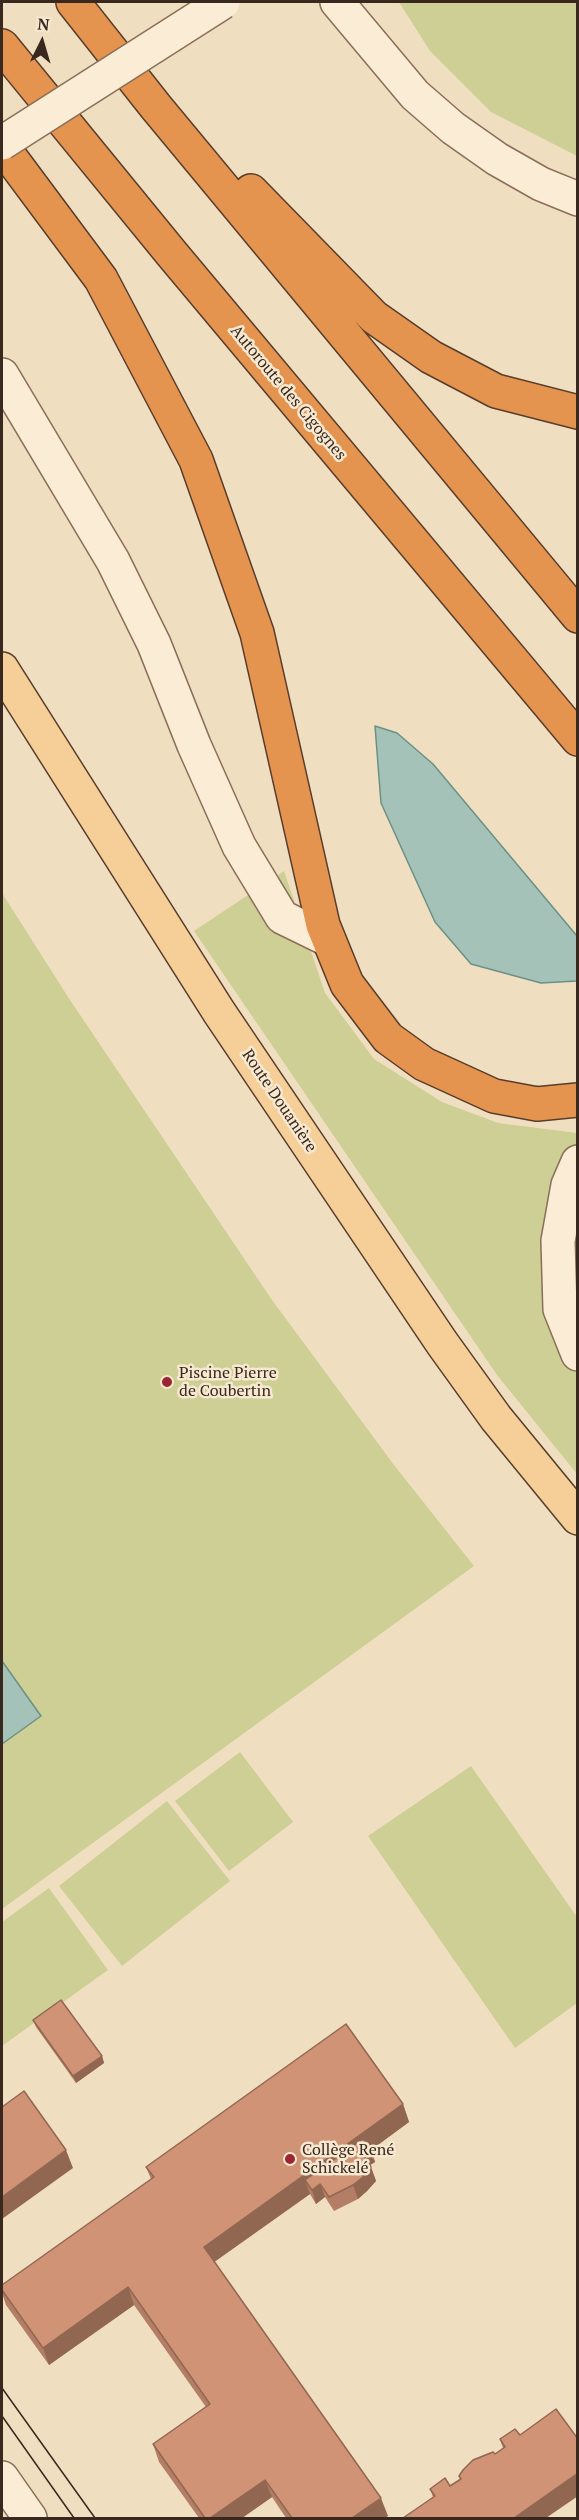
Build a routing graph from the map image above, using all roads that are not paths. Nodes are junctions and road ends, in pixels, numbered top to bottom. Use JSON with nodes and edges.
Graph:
{"nodes":[{"id":1,"x":73,"y":2,"type":"edge"},
{"id":2,"x":223,"y":2,"type":"edge"},
{"id":3,"x":338,"y":2,"type":"edge"},
{"id":4,"x":2,"y":46,"type":"edge"},
{"id":5,"x":156,"y":107,"type":"junction"},
{"id":6,"x":2,"y":144,"type":"edge"},
{"id":7,"x":578,"y":199,"type":"edge"},
{"id":8,"x":2,"y":375,"type":"edge"},
{"id":9,"x":578,"y":412,"type":"edge"},
{"id":10,"x":578,"y":616,"type":"edge"},
{"id":11,"x":2,"y":669,"type":"edge"},
{"id":12,"x":578,"y":739,"type":"edge"},
{"id":13,"x":327,"y":939,"type":"junction"},
{"id":14,"x":578,"y":1101,"type":"edge"},
{"id":15,"x":578,"y":1162,"type":"edge"},
{"id":16,"x":578,"y":1354,"type":"edge"},
{"id":17,"x":578,"y":1518,"type":"edge"},
{"id":18,"x":2,"y":2478,"type":"edge"},
{"id":19,"x":30,"y":2518,"type":"edge"}],
"edges":[{"from":1,"to":5,"type":"highway"},
{"from":2,"to":6,"type":"street","bridge":true},
{"from":3,"to":7,"type":"street"},
{"from":4,"to":12,"type":"highway","name":"Autoroute des Cigognes"},
{"from":5,"to":9,"type":"highway"},
{"from":5,"to":10,"type":"highway"},
{"from":6,"to":13,"type":"highway"},
{"from":8,"to":13,"type":"street"},
{"from":11,"to":17,"type":"main road","name":"Route Douanière"},
{"from":13,"to":14,"type":"highway"},
{"from":15,"to":16,"type":"street"},
{"from":18,"to":19,"type":"street"}]}
